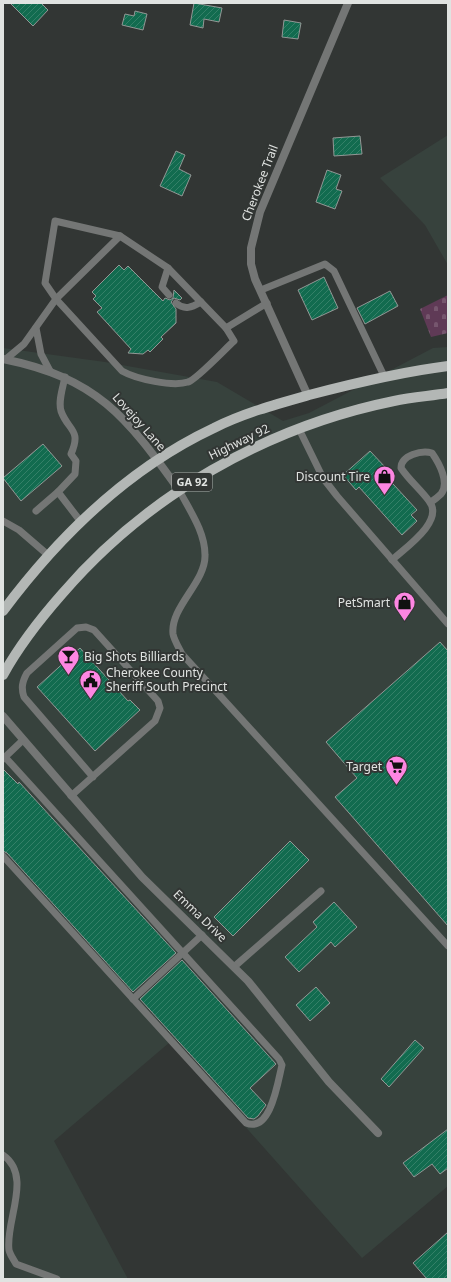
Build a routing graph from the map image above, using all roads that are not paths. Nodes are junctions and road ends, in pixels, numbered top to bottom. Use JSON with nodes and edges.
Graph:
{"nodes":[{"id":1,"x":348,"y":3,"type":"edge"},
{"id":2,"x":120,"y":236,"type":"junction"},
{"id":3,"x":168,"y":268,"type":"junction"},
{"id":4,"x":261,"y":290,"type":"junction"},
{"id":5,"x":169,"y":295,"type":"dead end"},
{"id":6,"x":56,"y":299,"type":"junction"},
{"id":7,"x":201,"y":302,"type":"junction"},
{"id":8,"x":176,"y":303,"type":"dead end"},
{"id":9,"x":267,"y":303,"type":"junction"},
{"id":10,"x":36,"y":328,"type":"junction"},
{"id":11,"x":226,"y":328,"type":"junction"},
{"id":12,"x":4,"y":359,"type":"edge"},
{"id":13,"x":448,"y":366,"type":"edge"},
{"id":14,"x":50,"y":371,"type":"junction"},
{"id":15,"x":65,"y":376,"type":"junction"},
{"id":16,"x":384,"y":376,"type":"junction"},
{"id":17,"x":448,"y":393,"type":"edge"},
{"id":18,"x":308,"y":396,"type":"junction"},
{"id":19,"x":299,"y":429,"type":"junction"},
{"id":20,"x":158,"y":460,"type":"junction"},
{"id":21,"x":179,"y":490,"type":"junction"},
{"id":22,"x":58,"y":492,"type":"junction"},
{"id":23,"x":431,"y":502,"type":"junction"},
{"id":24,"x":36,"y":511,"type":"dead end"},
{"id":25,"x":3,"y":521,"type":"edge"},
{"id":26,"x":81,"y":522,"type":"junction"},
{"id":27,"x":48,"y":555,"type":"junction"},
{"id":28,"x":392,"y":560,"type":"junction"},
{"id":29,"x":3,"y":611,"type":"edge"},
{"id":30,"x":448,"y":624,"type":"edge"},
{"id":31,"x":3,"y":675,"type":"edge"},
{"id":32,"x":3,"y":716,"type":"edge"},
{"id":33,"x":23,"y":740,"type":"junction"},
{"id":34,"x":4,"y":758,"type":"edge"},
{"id":35,"x":93,"y":777,"type":"junction"},
{"id":36,"x":71,"y":796,"type":"junction"},
{"id":37,"x":3,"y":856,"type":"edge"},
{"id":38,"x":321,"y":891,"type":"dead end"},
{"id":39,"x":202,"y":935,"type":"junction"},
{"id":40,"x":448,"y":946,"type":"edge"},
{"id":41,"x":183,"y":953,"type":"junction"},
{"id":42,"x":235,"y":966,"type":"junction"},
{"id":43,"x":133,"y":998,"type":"junction"},
{"id":44,"x":378,"y":1133,"type":"dead end"},
{"id":45,"x":3,"y":1155,"type":"edge"},
{"id":46,"x":57,"y":1279,"type":"edge"}],
"edges":[{"from":1,"to":4,"type":"street","name":"Cherokee Trail"},
{"from":2,"to":3,"type":"lane"},
{"from":2,"to":6,"type":"lane"},
{"from":2,"to":6,"type":"lane"},
{"from":3,"to":5,"type":"lane"},
{"from":3,"to":7,"type":"lane"},
{"from":4,"to":9,"type":"street","name":"Cherokee Trail"},
{"from":4,"to":16,"type":"lane"},
{"from":6,"to":10,"type":"lane"},
{"from":6,"to":11,"type":"lane"},
{"from":7,"to":8,"type":"lane"},
{"from":7,"to":11,"type":"lane"},
{"from":9,"to":11,"type":"lane"},
{"from":9,"to":18,"type":"street","name":"Cherokee Trail"},
{"from":10,"to":12,"type":"lane"},
{"from":10,"to":14,"type":"lane"},
{"from":12,"to":14,"type":"street","name":"Lovejoy Lane"},
{"from":13,"to":16,"type":"main road","name":"Highway 92"},
{"from":14,"to":15,"type":"street","name":"Lovejoy Lane"},
{"from":15,"to":20,"type":"street","name":"Lovejoy Lane"},
{"from":15,"to":22,"type":"lane"},
{"from":16,"to":18,"type":"main road","name":"Highway 92"},
{"from":17,"to":19,"type":"main road","name":"Highway 92","number":"GA 92"},
{"from":18,"to":20,"type":"main road","name":"Highway 92"},
{"from":19,"to":21,"type":"main road","name":"Highway 92","number":"GA 92"},
{"from":19,"to":28,"type":"lane"},
{"from":20,"to":21,"type":"street","name":"Lovejoy Lane"},
{"from":20,"to":26,"type":"main road","name":"Highway 92"},
{"from":21,"to":31,"type":"main road","name":"Highway 92","number":"GA 92"},
{"from":21,"to":40,"type":"lane"},
{"from":22,"to":24,"type":"lane"},
{"from":22,"to":26,"type":"lane"},
{"from":23,"to":23,"type":"lane"},
{"from":23,"to":28,"type":"lane"},
{"from":25,"to":27,"type":"lane"},
{"from":26,"to":27,"type":"main road","name":"Highway 92"},
{"from":27,"to":29,"type":"main road","name":"Highway 92"},
{"from":28,"to":30,"type":"lane"},
{"from":32,"to":33,"type":"street","name":"Emma Drive"},
{"from":33,"to":34,"type":"lane"},
{"from":33,"to":36,"type":"street","name":"Emma Drive"},
{"from":34,"to":41,"type":"lane"},
{"from":35,"to":35,"type":"lane"},
{"from":35,"to":36,"type":"lane"},
{"from":36,"to":39,"type":"street","name":"Emma Drive"},
{"from":37,"to":43,"type":"lane"},
{"from":38,"to":42,"type":"lane"},
{"from":39,"to":41,"type":"lane"},
{"from":39,"to":42,"type":"street","name":"Emma Drive"},
{"from":41,"to":43,"type":"lane"},
{"from":41,"to":43,"type":"lane"},
{"from":42,"to":44,"type":"street","name":"Emma Drive"},
{"from":45,"to":46,"type":"lane"}]}
